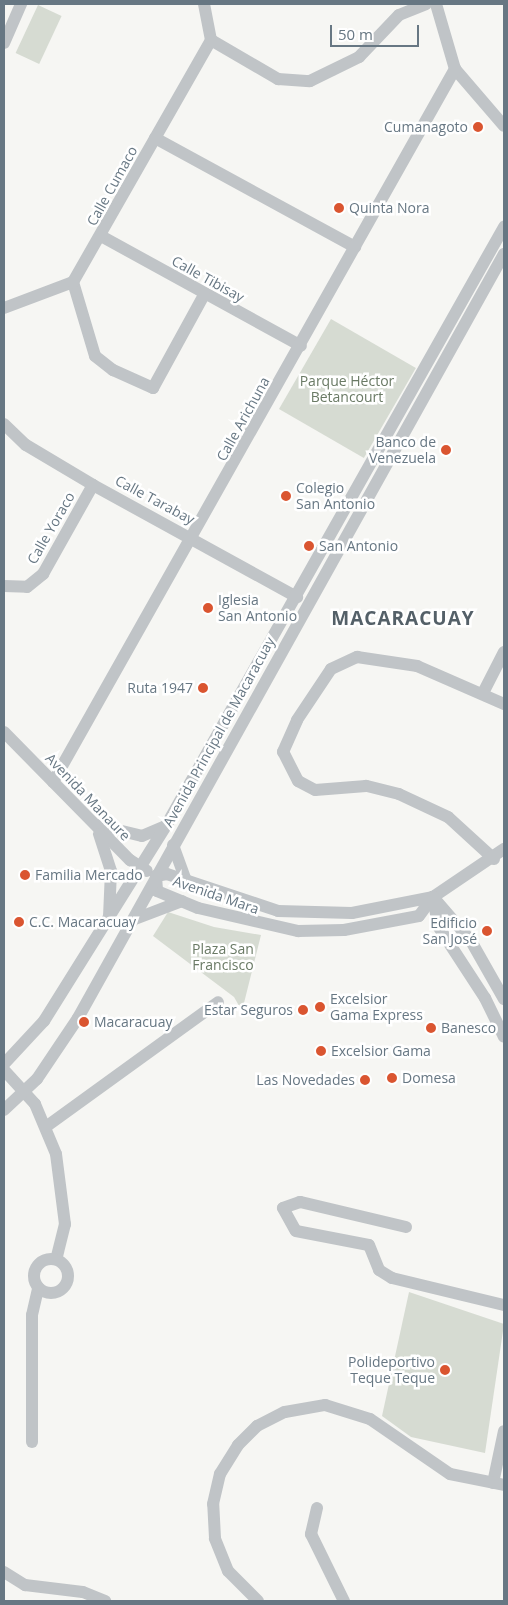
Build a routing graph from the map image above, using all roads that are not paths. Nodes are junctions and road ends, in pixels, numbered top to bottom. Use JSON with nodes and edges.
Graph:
{"nodes":[{"id":1,"x":21,"y":4,"type":"edge"},
{"id":2,"x":204,"y":4,"type":"edge"},
{"id":3,"x":426,"y":4,"type":"edge"},
{"id":4,"x":436,"y":4,"type":"edge"},
{"id":5,"x":211,"y":40,"type":"junction"},
{"id":6,"x":4,"y":41,"type":"edge"},
{"id":7,"x":455,"y":69,"type":"junction"},
{"id":8,"x":502,"y":121,"type":"edge"},
{"id":9,"x":504,"y":130,"type":"edge"},
{"id":10,"x":155,"y":138,"type":"junction"},
{"id":11,"x":504,"y":227,"type":"edge"},
{"id":12,"x":101,"y":236,"type":"junction"},
{"id":13,"x":355,"y":247,"type":"junction"},
{"id":14,"x":504,"y":254,"type":"edge"},
{"id":15,"x":73,"y":282,"type":"junction"},
{"id":16,"x":204,"y":295,"type":"junction"},
{"id":17,"x":4,"y":308,"type":"edge"},
{"id":18,"x":301,"y":346,"type":"junction"},
{"id":19,"x":4,"y":424,"type":"edge"},
{"id":20,"x":93,"y":485,"type":"junction"},
{"id":21,"x":194,"y":537,"type":"junction"},
{"id":22,"x":4,"y":586,"type":"edge"},
{"id":23,"x":297,"y":597,"type":"junction"},
{"id":24,"x":504,"y":652,"type":"edge"},
{"id":25,"x":483,"y":693,"type":"junction"},
{"id":26,"x":504,"y":704,"type":"edge"},
{"id":27,"x":4,"y":732,"type":"edge"},
{"id":28,"x":53,"y":782,"type":"junction"},
{"id":29,"x":93,"y":823,"type":"junction"},
{"id":30,"x":167,"y":824,"type":"junction"},
{"id":31,"x":172,"y":845,"type":"junction"},
{"id":32,"x":504,"y":849,"type":"edge"},
{"id":33,"x":494,"y":858,"type":"junction"},
{"id":34,"x":140,"y":867,"type":"junction"},
{"id":35,"x":156,"y":876,"type":"junction"},
{"id":36,"x":186,"y":882,"type":"junction"},
{"id":37,"x":433,"y":897,"type":"junction"},
{"id":38,"x":182,"y":901,"type":"junction"},
{"id":39,"x":109,"y":918,"type":"junction"},
{"id":40,"x":132,"y":920,"type":"junction"},
{"id":41,"x":502,"y":994,"type":"edge"},
{"id":42,"x":485,"y":998,"type":"junction"},
{"id":43,"x":218,"y":1002,"type":"dead end"},
{"id":44,"x":504,"y":1037,"type":"edge"},
{"id":45,"x":4,"y":1064,"type":"edge"},
{"id":46,"x":4,"y":1070,"type":"edge"},
{"id":47,"x":24,"y":1092,"type":"junction"},
{"id":48,"x":4,"y":1110,"type":"edge"},
{"id":49,"x":47,"y":1126,"type":"junction"},
{"id":50,"x":406,"y":1227,"type":"dead end"},
{"id":51,"x":56,"y":1260,"type":"junction"},
{"id":52,"x":38,"y":1288,"type":"junction"},
{"id":53,"x":504,"y":1305,"type":"edge"},
{"id":54,"x":504,"y":1432,"type":"edge"},
{"id":55,"x":32,"y":1442,"type":"dead end"},
{"id":56,"x":499,"y":1484,"type":"edge"},
{"id":57,"x":317,"y":1508,"type":"dead end"},
{"id":58,"x":4,"y":1572,"type":"edge"},
{"id":59,"x":105,"y":1601,"type":"edge"},
{"id":60,"x":258,"y":1601,"type":"edge"},
{"id":61,"x":344,"y":1601,"type":"edge"}],
"edges":[{"from":1,"to":6,"type":"street"},
{"from":2,"to":5,"type":"street"},
{"from":3,"to":5,"type":"street"},
{"from":4,"to":7,"type":"street"},
{"from":5,"to":10,"type":"street","name":"Calle Cumaco"},
{"from":7,"to":8,"type":"street"},
{"from":7,"to":13,"type":"street","name":"Calle Arichuna"},
{"from":8,"to":9,"type":"street"},
{"from":10,"to":12,"type":"street","name":"Calle Cumaco"},
{"from":10,"to":13,"type":"street"},
{"from":11,"to":23,"type":"street","name":"Avenida Principal de Macaracuay"},
{"from":12,"to":15,"type":"street","name":"Calle Cumaco"},
{"from":12,"to":16,"type":"street","name":"Calle Tibisay"},
{"from":13,"to":18,"type":"street","name":"Calle Arichuna"},
{"from":14,"to":31,"type":"street","name":"Avenida Principal de Macaracuay"},
{"from":15,"to":16,"type":"street"},
{"from":15,"to":17,"type":"street"},
{"from":16,"to":18,"type":"street","name":"Calle Tibisay"},
{"from":18,"to":21,"type":"street","name":"Calle Arichuna"},
{"from":19,"to":20,"type":"street","name":"Calle Tarabay"},
{"from":20,"to":21,"type":"street","name":"Calle Tarabay"},
{"from":20,"to":22,"type":"street","name":"Calle Yoraco"},
{"from":21,"to":23,"type":"street","name":"Calle Tarabay"},
{"from":21,"to":28,"type":"street","name":"Calle Arichuna"},
{"from":23,"to":30,"type":"street","name":"Avenida Principal de Macaracuay"},
{"from":24,"to":25,"type":"street"},
{"from":25,"to":26,"type":"street"},
{"from":25,"to":33,"type":"street"},
{"from":27,"to":28,"type":"street","name":"Avenida Manaure"},
{"from":28,"to":29,"type":"street","name":"Avenida Manaure"},
{"from":29,"to":30,"type":"street"},
{"from":29,"to":34,"type":"street","name":"Avenida Manaure"},
{"from":29,"to":39,"type":"street"},
{"from":30,"to":34,"type":"street","name":"Avenida Principal de Macaracuay"},
{"from":31,"to":35,"type":"street","name":"Avenida Principal de Macaracuay"},
{"from":31,"to":36,"type":"street"},
{"from":32,"to":33,"type":"street","name":"Avenida Mara"},
{"from":33,"to":37,"type":"street","name":"Avenida Mara"},
{"from":34,"to":35,"type":"street","name":"Avenida Manaure"},
{"from":34,"to":39,"type":"street","name":"Avenida Principal de Macaracuay"},
{"from":35,"to":36,"type":"street","name":"Avenida Mara"},
{"from":35,"to":38,"type":"street","name":"Avenida Mara"},
{"from":35,"to":40,"type":"street","name":"Avenida Principal de Macaracuay"},
{"from":36,"to":37,"type":"street","name":"Avenida Mara"},
{"from":37,"to":38,"type":"street","name":"Avenida Mara"},
{"from":37,"to":41,"type":"street"},
{"from":37,"to":42,"type":"street"},
{"from":38,"to":40,"type":"street"},
{"from":39,"to":45,"type":"street","name":"Avenida Principal de Macaracuay"},
{"from":40,"to":47,"type":"street","name":"Avenida Principal de Macaracuay"},
{"from":41,"to":42,"type":"street"},
{"from":42,"to":44,"type":"street"},
{"from":43,"to":49,"type":"street"},
{"from":46,"to":47,"type":"street"},
{"from":47,"to":48,"type":"street","name":"Avenida Principal de Macaracuay"},
{"from":47,"to":49,"type":"street"},
{"from":49,"to":51,"type":"street"},
{"from":50,"to":53,"type":"street"},
{"from":51,"to":52,"type":"street"},
{"from":51,"to":52,"type":"street"},
{"from":52,"to":55,"type":"street"},
{"from":54,"to":56,"type":"street"},
{"from":56,"to":60,"type":"street"},
{"from":57,"to":61,"type":"street"},
{"from":58,"to":59,"type":"street"}]}
